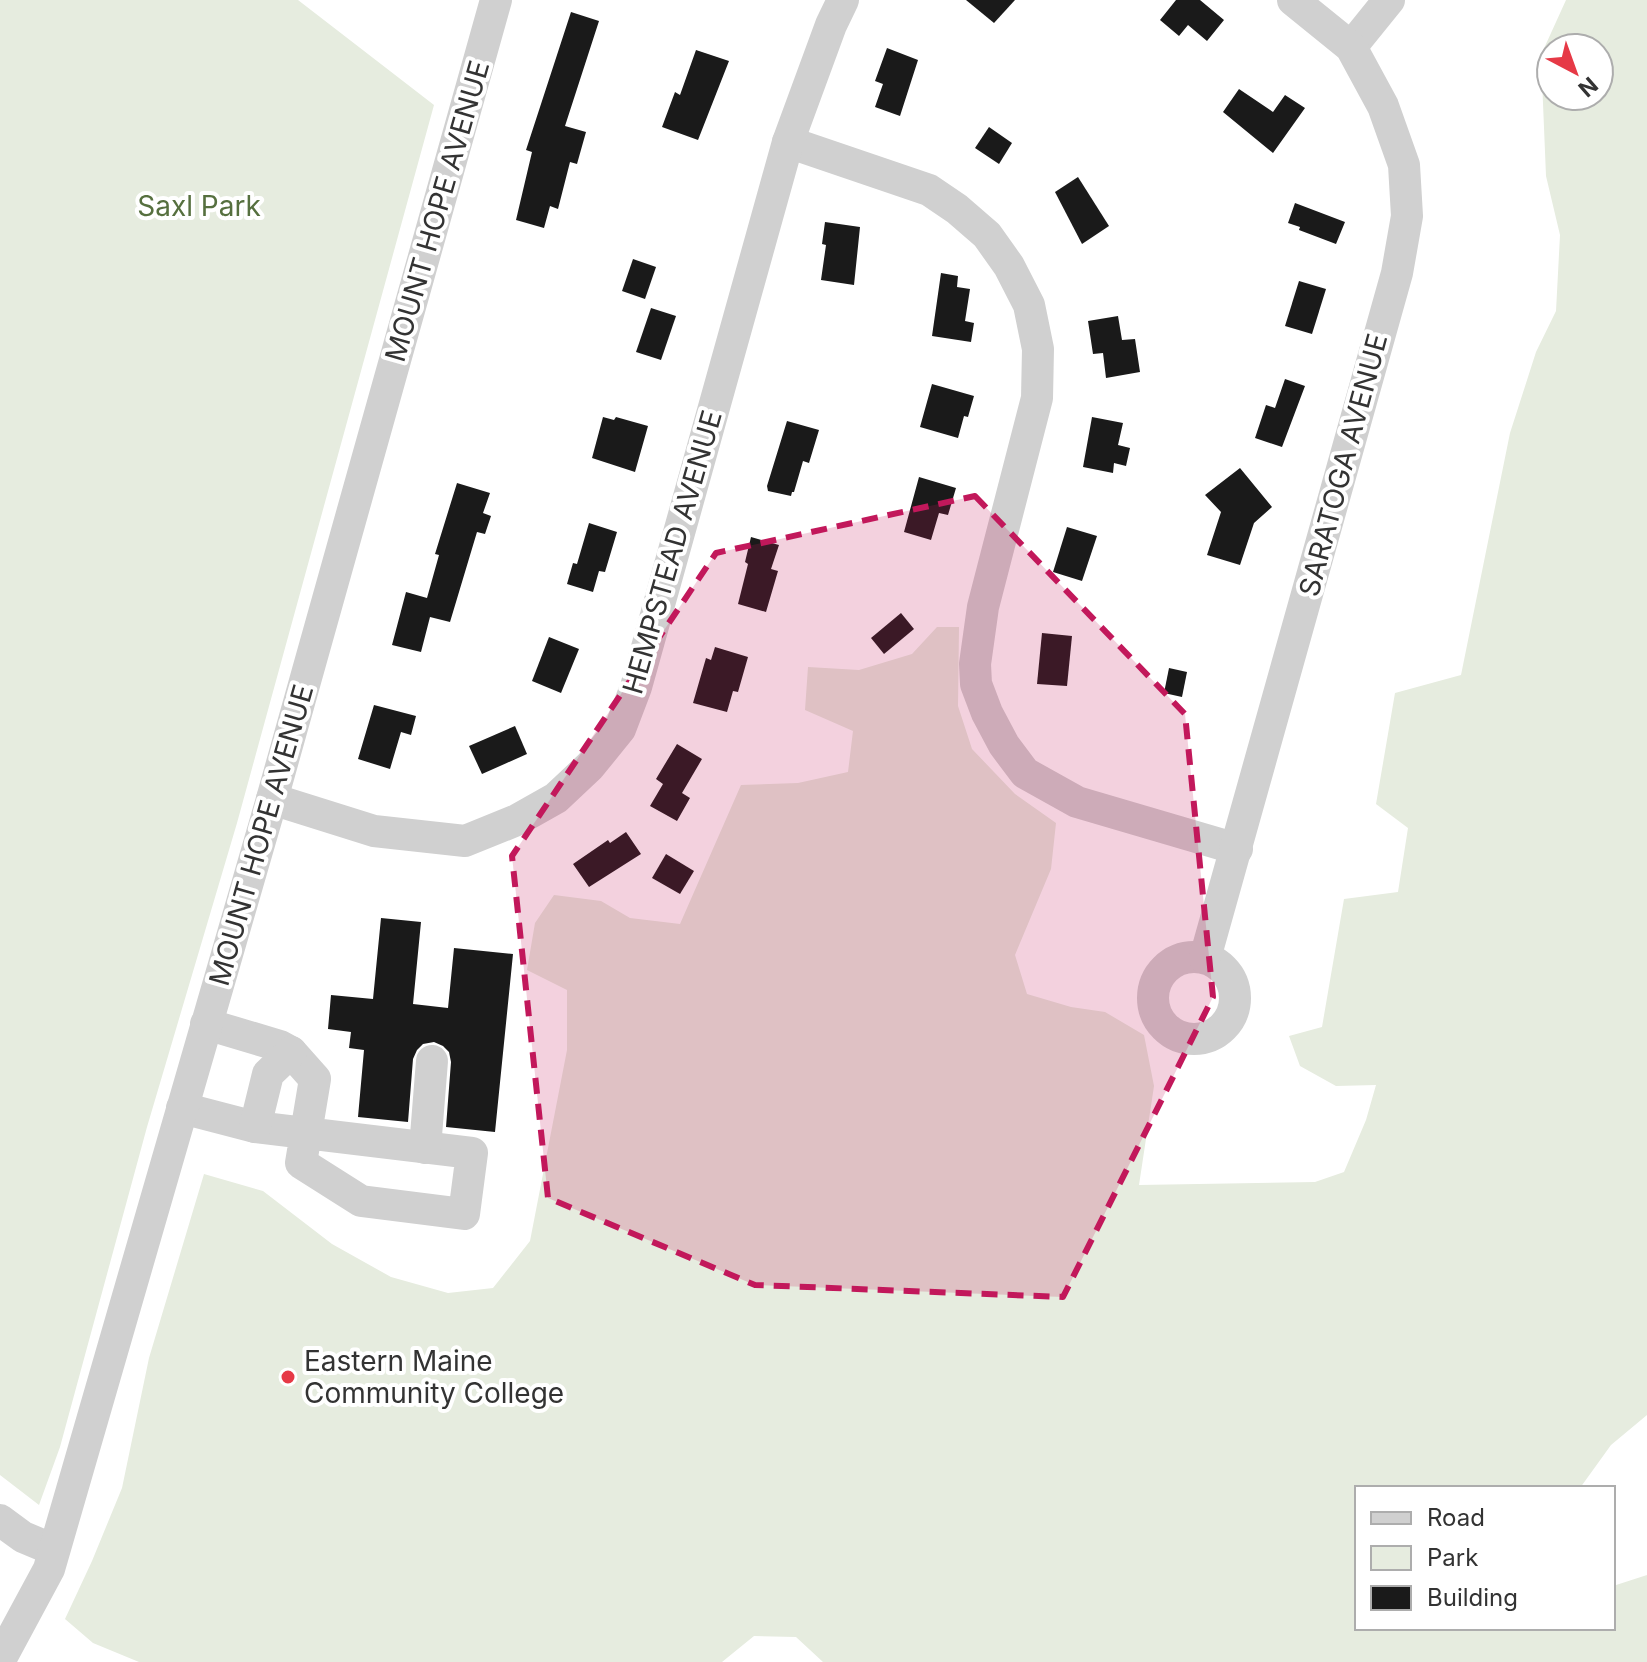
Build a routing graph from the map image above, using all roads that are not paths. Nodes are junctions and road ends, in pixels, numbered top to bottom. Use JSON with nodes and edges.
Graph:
{"nodes":[{"id":1,"x":496,"y":0,"type":"edge"},
{"id":2,"x":843,"y":0,"type":"edge"},
{"id":3,"x":1293,"y":0,"type":"edge"},
{"id":4,"x":1389,"y":0,"type":"edge"},
{"id":5,"x":1351,"y":47,"type":"junction"},
{"id":6,"x":788,"y":142,"type":"junction"},
{"id":7,"x":272,"y":799,"type":"junction"},
{"id":8,"x":1237,"y":849,"type":"junction"},
{"id":9,"x":1205,"y":958,"type":"dead end"},
{"id":10,"x":206,"y":1024,"type":"junction"},
{"id":11,"x":291,"y":1052,"type":"junction"},
{"id":12,"x":432,"y":1061,"type":"dead end"},
{"id":13,"x":182,"y":1108,"type":"junction"},
{"id":14,"x":255,"y":1127,"type":"junction"},
{"id":15,"x":306,"y":1134,"type":"junction"},
{"id":16,"x":425,"y":1148,"type":"junction"},
{"id":17,"x":0,"y":1520,"type":"edge"},
{"id":18,"x":54,"y":1550,"type":"junction"},
{"id":19,"x":0,"y":1660,"type":"edge"}],
"edges":[{"from":1,"to":7,"type":"street","name":"MOUNT HOPE AVENUE"},
{"from":2,"to":6,"type":"street","name":"HEMPSTEAD AVENUE"},
{"from":3,"to":5,"type":"street","name":"SARATOGA AVENUE"},
{"from":4,"to":5,"type":"street"},
{"from":5,"to":8,"type":"street","name":"SARATOGA AVENUE"},
{"from":6,"to":7,"type":"street","name":"HEMPSTEAD AVENUE"},
{"from":6,"to":8,"type":"street"},
{"from":7,"to":10,"type":"street","name":"MOUNT HOPE AVENUE"},
{"from":8,"to":9,"type":"street","name":"SARATOGA AVENUE"},
{"from":10,"to":11,"type":"street"},
{"from":10,"to":13,"type":"street","name":"MOUNT HOPE AVENUE"},
{"from":11,"to":14,"type":"street"},
{"from":11,"to":15,"type":"street"},
{"from":12,"to":16,"type":"street"},
{"from":13,"to":14,"type":"street"},
{"from":13,"to":18,"type":"street","name":"MOUNT HOPE AVENUE"},
{"from":14,"to":15,"type":"street"},
{"from":15,"to":16,"type":"street"},
{"from":15,"to":16,"type":"street"},
{"from":17,"to":18,"type":"street"},
{"from":18,"to":19,"type":"street","name":"MOUNT HOPE AVENUE"}]}
